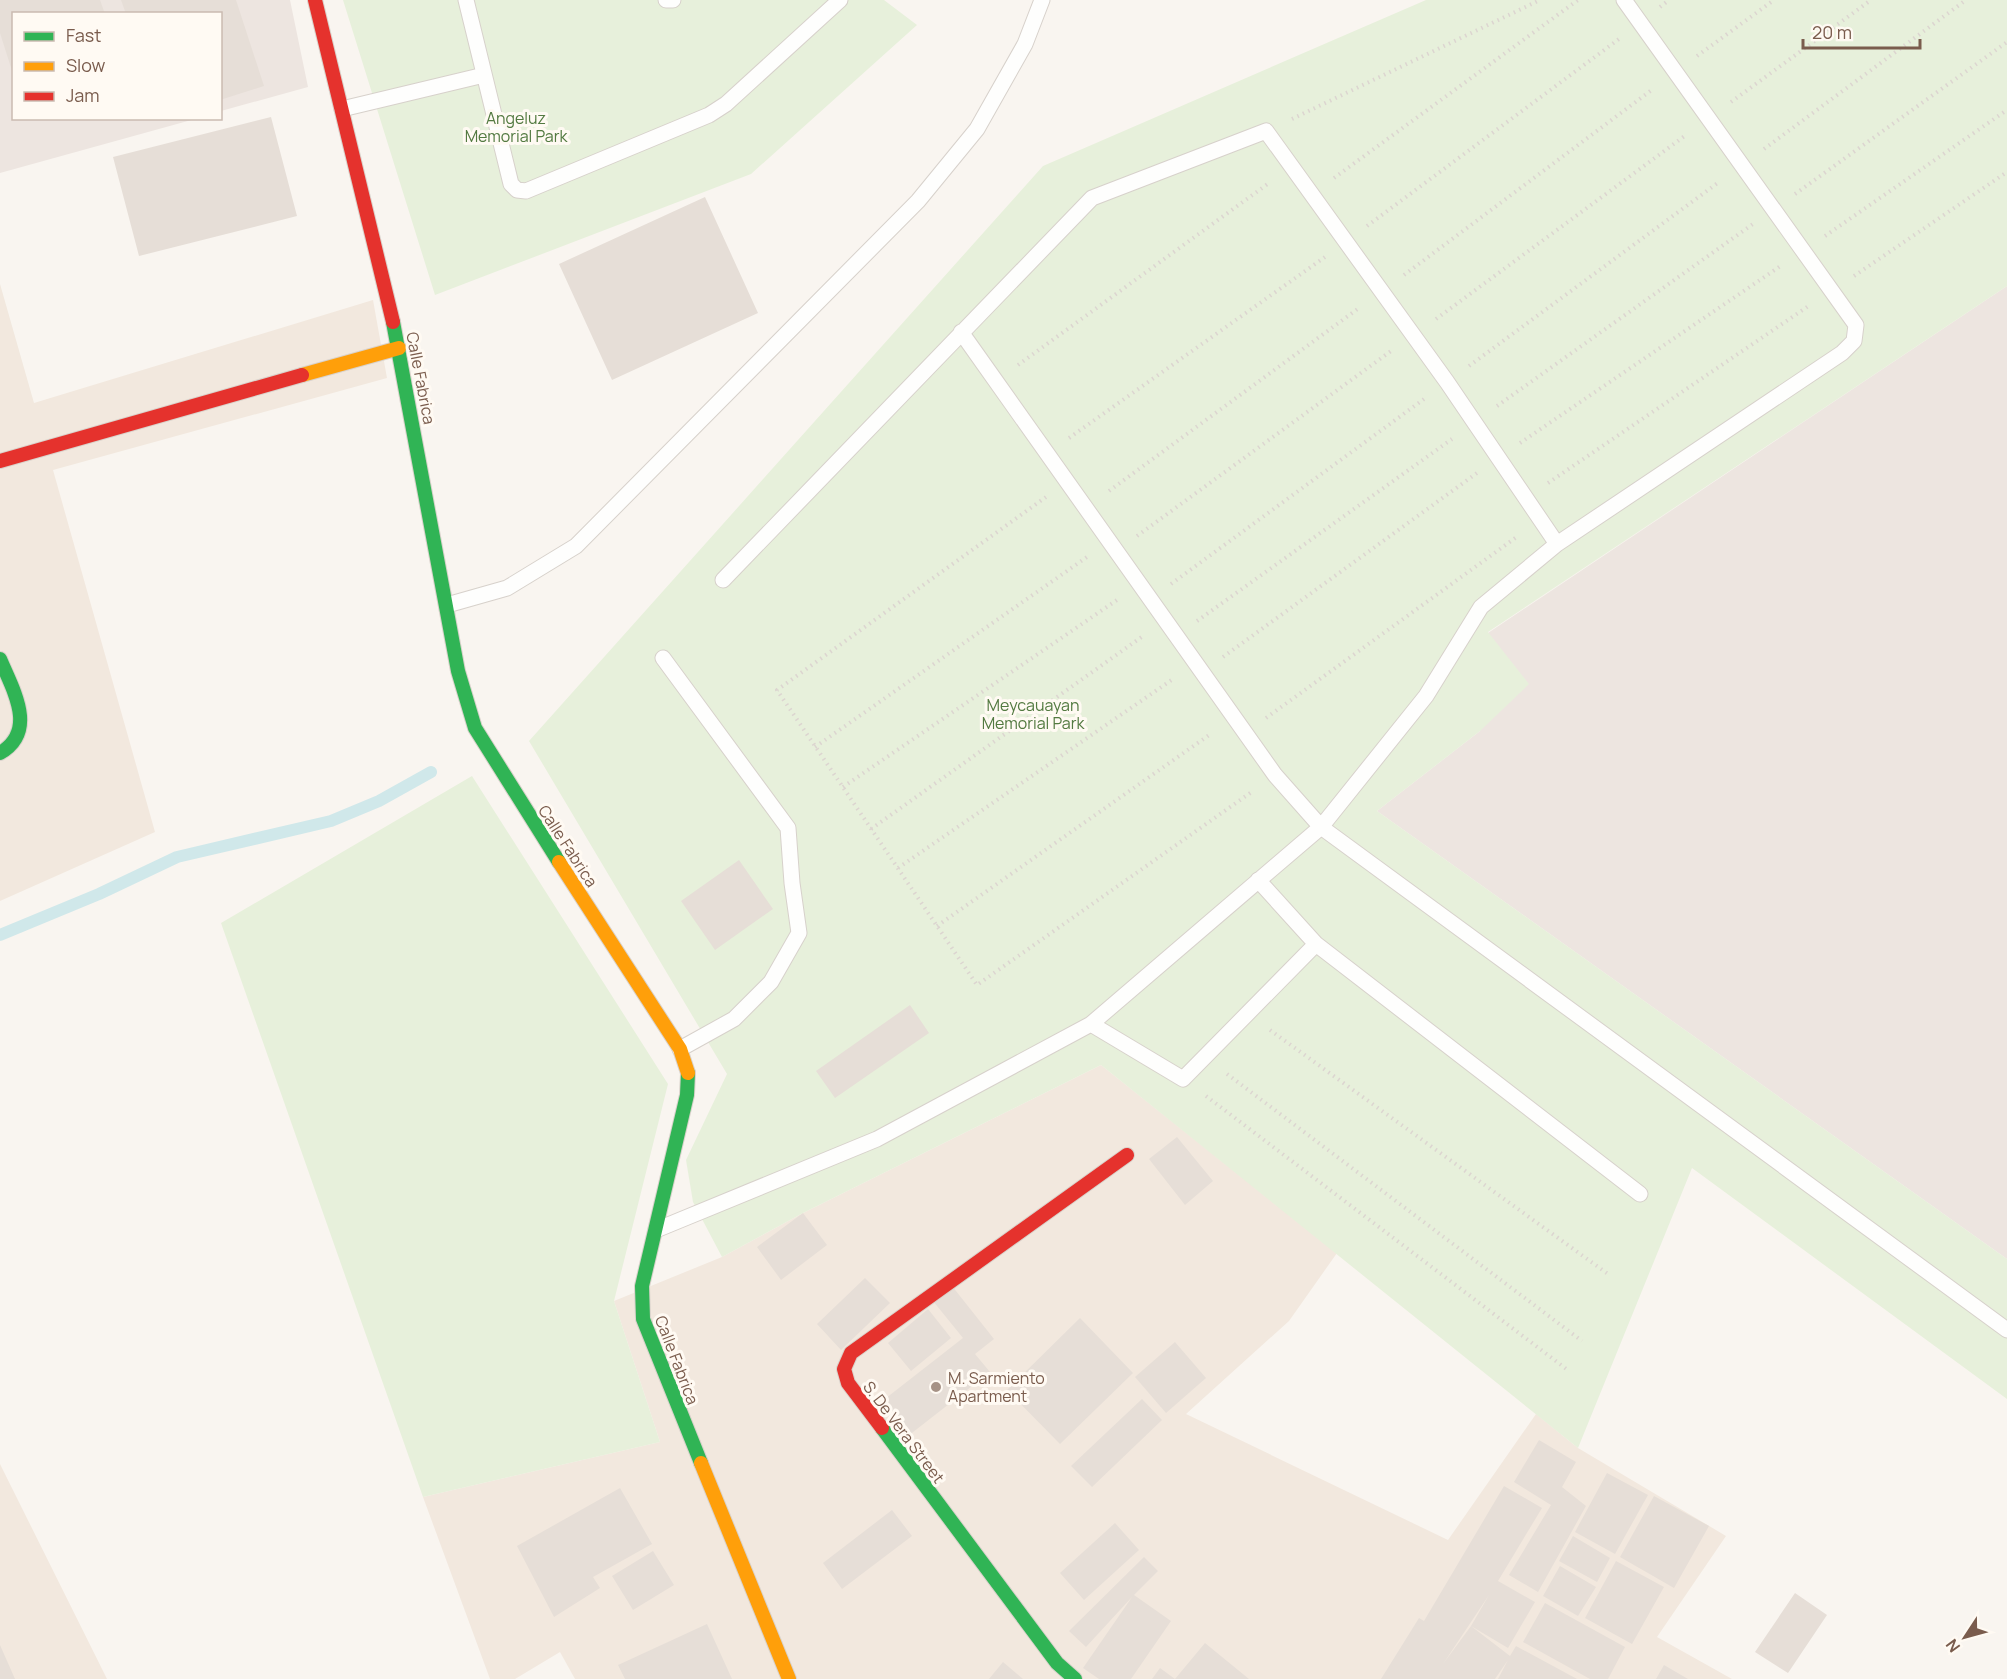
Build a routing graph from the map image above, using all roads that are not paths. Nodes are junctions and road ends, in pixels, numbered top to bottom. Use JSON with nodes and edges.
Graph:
{"nodes":[{"id":1,"x":315,"y":0,"type":"edge"},
{"id":2,"x":466,"y":0,"type":"edge"},
{"id":3,"x":666,"y":0,"type":"edge"},
{"id":4,"x":673,"y":0,"type":"edge"},
{"id":5,"x":840,"y":0,"type":"edge"},
{"id":6,"x":1042,"y":0,"type":"edge"},
{"id":7,"x":1624,"y":0,"type":"edge"},
{"id":8,"x":484,"y":75,"type":"junction"},
{"id":9,"x":342,"y":109,"type":"junction"},
{"id":10,"x":961,"y":332,"type":"junction"},
{"id":11,"x":399,"y":348,"type":"junction"},
{"id":12,"x":0,"y":461,"type":"edge"},
{"id":13,"x":1557,"y":544,"type":"junction"},
{"id":14,"x":723,"y":580,"type":"dead end"},
{"id":15,"x":447,"y":605,"type":"junction"},
{"id":16,"x":663,"y":658,"type":"dead end"},
{"id":17,"x":0,"y":659,"type":"edge"},
{"id":18,"x":0,"y":753,"type":"edge"},
{"id":19,"x":1321,"y":827,"type":"junction"},
{"id":20,"x":1258,"y":880,"type":"junction"},
{"id":21,"x":1316,"y":944,"type":"junction"},
{"id":22,"x":1090,"y":1024,"type":"junction"},
{"id":23,"x":680,"y":1049,"type":"junction"},
{"id":24,"x":1127,"y":1155,"type":"dead end"},
{"id":25,"x":1640,"y":1194,"type":"dead end"},
{"id":26,"x":653,"y":1231,"type":"junction"},
{"id":27,"x":2007,"y":1330,"type":"edge"},
{"id":28,"x":789,"y":1679,"type":"edge"},
{"id":29,"x":1075,"y":1679,"type":"edge"}],
"edges":[{"from":1,"to":9,"type":"street","name":"Calle Fabrica"},
{"from":2,"to":8,"type":"lane"},
{"from":3,"to":4,"type":"lane"},
{"from":5,"to":8,"type":"lane"},
{"from":6,"to":15,"type":"lane"},
{"from":7,"to":13,"type":"lane"},
{"from":8,"to":9,"type":"lane"},
{"from":9,"to":11,"type":"street","name":"Calle Fabrica"},
{"from":10,"to":13,"type":"lane"},
{"from":10,"to":14,"type":"lane"},
{"from":10,"to":19,"type":"lane"},
{"from":11,"to":12,"type":"street"},
{"from":11,"to":15,"type":"street","name":"Calle Fabrica"},
{"from":13,"to":19,"type":"lane"},
{"from":15,"to":23,"type":"street","name":"Calle Fabrica"},
{"from":16,"to":23,"type":"lane"},
{"from":17,"to":18,"type":"street"},
{"from":19,"to":20,"type":"lane"},
{"from":19,"to":27,"type":"lane"},
{"from":20,"to":21,"type":"lane"},
{"from":20,"to":22,"type":"lane"},
{"from":21,"to":22,"type":"lane"},
{"from":21,"to":25,"type":"lane"},
{"from":22,"to":26,"type":"lane"},
{"from":23,"to":26,"type":"street","name":"Calle Fabrica"},
{"from":24,"to":29,"type":"street","name":"S. De Vera Street"},
{"from":26,"to":28,"type":"street","name":"Calle Fabrica"}]}
